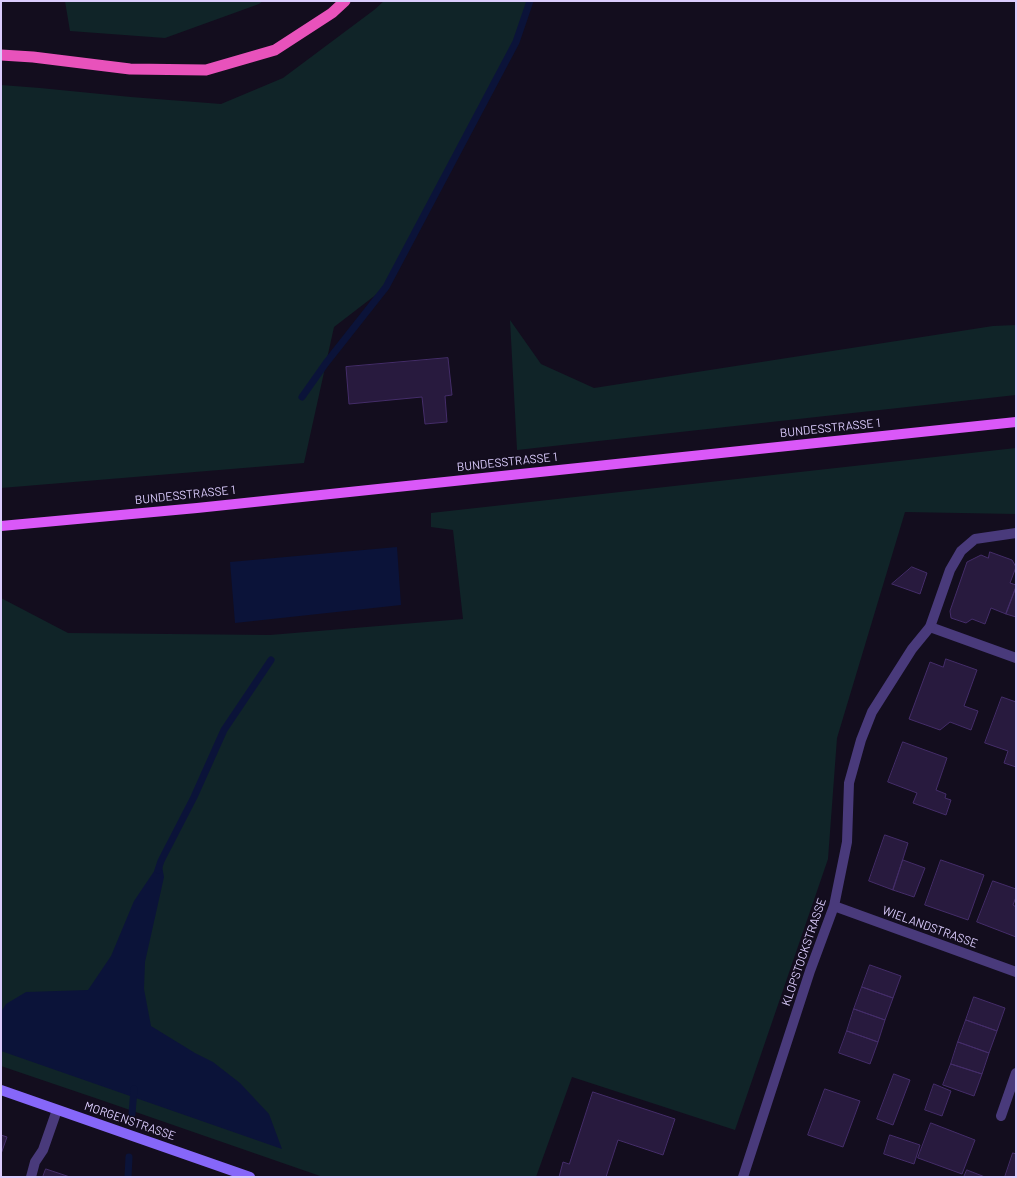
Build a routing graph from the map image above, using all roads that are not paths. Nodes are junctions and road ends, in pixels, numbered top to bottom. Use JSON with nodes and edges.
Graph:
{"nodes":[{"id":1,"x":345,"y":1,"type":"edge"},
{"id":2,"x":1,"y":55,"type":"edge"},
{"id":3,"x":1016,"y":422,"type":"edge"},
{"id":4,"x":1,"y":526,"type":"edge"},
{"id":5,"x":1016,"y":533,"type":"edge"},
{"id":6,"x":930,"y":626,"type":"junction"},
{"id":7,"x":1016,"y":658,"type":"edge"},
{"id":8,"x":834,"y":906,"type":"junction"},
{"id":9,"x":1016,"y":972,"type":"edge"},
{"id":10,"x":1016,"y":1073,"type":"edge"},
{"id":11,"x":1,"y":1090,"type":"edge"},
{"id":12,"x":57,"y":1110,"type":"junction"},
{"id":13,"x":1001,"y":1116,"type":"dead end"},
{"id":14,"x":31,"y":1177,"type":"edge"},
{"id":15,"x":250,"y":1177,"type":"edge"},
{"id":16,"x":743,"y":1177,"type":"edge"}],
"edges":[{"from":1,"to":2,"type":"highway"},
{"from":3,"to":4,"type":"main road","name":"BUNDESSTRASSE 1"},
{"from":5,"to":6,"type":"street","name":"KLOPSTOCKSTRASSE"},
{"from":6,"to":7,"type":"street"},
{"from":6,"to":8,"type":"street","name":"KLOPSTOCKSTRASSE"},
{"from":8,"to":9,"type":"street","name":"WIELANDSTRASSE"},
{"from":8,"to":16,"type":"street","name":"KLOPSTOCKSTRASSE"},
{"from":10,"to":13,"type":"street"},
{"from":11,"to":12,"type":"main road","name":"MORGENSTRASSE"},
{"from":12,"to":14,"type":"street"},
{"from":12,"to":15,"type":"main road","name":"MORGENSTRASSE"}]}
